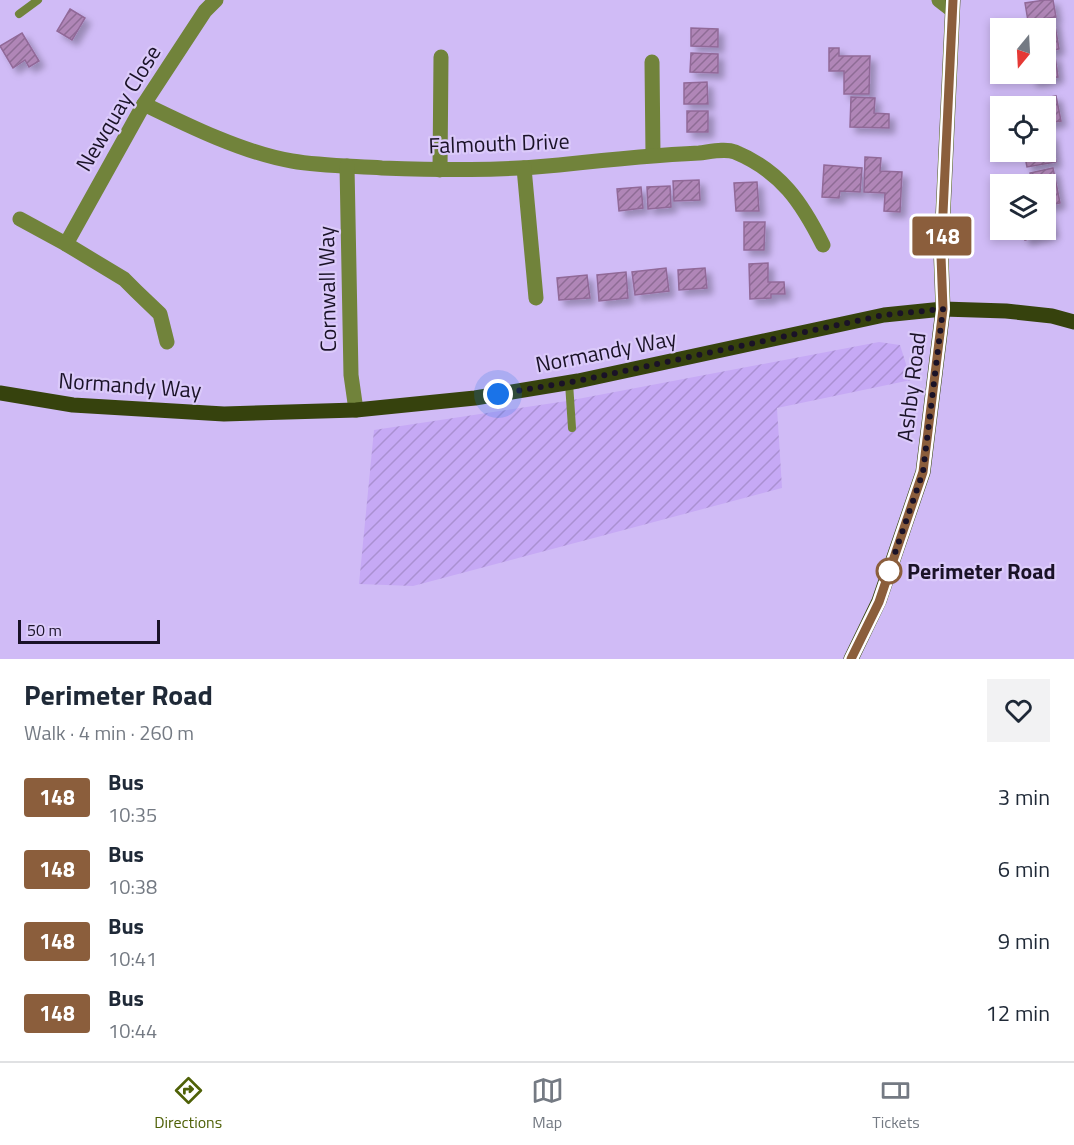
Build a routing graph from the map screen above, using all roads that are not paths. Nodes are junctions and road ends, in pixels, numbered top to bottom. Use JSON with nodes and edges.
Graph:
{"nodes":[{"id":1,"x":38,"y":0,"type":"edge"},
{"id":2,"x":216,"y":0,"type":"edge"},
{"id":3,"x":939,"y":0,"type":"edge"},
{"id":4,"x":952,"y":5,"type":"edge"},
{"id":5,"x":19,"y":14,"type":"dead end"},
{"id":6,"x":441,"y":57,"type":"dead end"},
{"id":7,"x":652,"y":62,"type":"dead end"},
{"id":8,"x":144,"y":104,"type":"junction"},
{"id":9,"x":653,"y":155,"type":"junction"},
{"id":10,"x":347,"y":166,"type":"junction"},
{"id":11,"x":524,"y":168,"type":"junction"},
{"id":12,"x":440,"y":170,"type":"junction"},
{"id":13,"x":20,"y":219,"type":"dead end"},
{"id":14,"x":66,"y":244,"type":"junction"},
{"id":15,"x":823,"y":245,"type":"dead end"},
{"id":16,"x":536,"y":298,"type":"dead end"},
{"id":17,"x":943,"y":309,"type":"junction"},
{"id":18,"x":1074,"y":322,"type":"edge"},
{"id":19,"x":168,"y":342,"type":"dead end"},
{"id":20,"x":569,"y":383,"type":"junction"},
{"id":21,"x":0,"y":393,"type":"edge"},
{"id":22,"x":356,"y":410,"type":"junction"},
{"id":23,"x":572,"y":428,"type":"dead end"},
{"id":24,"x":851,"y":659,"type":"edge"}],
"edges":[{"from":1,"to":5,"type":"lane"},
{"from":2,"to":8,"type":"street","name":"Newquay Close"},
{"from":3,"to":4,"type":"street"},
{"from":4,"to":17,"type":"main road","name":"Ashby Road"},
{"from":6,"to":12,"type":"street"},
{"from":7,"to":9,"type":"street"},
{"from":8,"to":10,"type":"street","name":"Falmouth Drive"},
{"from":8,"to":14,"type":"street","name":"Newquay Close"},
{"from":9,"to":11,"type":"street","name":"Falmouth Drive"},
{"from":9,"to":15,"type":"street","name":"Falmouth Drive"},
{"from":10,"to":12,"type":"street","name":"Falmouth Drive"},
{"from":10,"to":22,"type":"street","name":"Cornwall Way"},
{"from":11,"to":12,"type":"street","name":"Falmouth Drive"},
{"from":11,"to":16,"type":"street"},
{"from":13,"to":14,"type":"street"},
{"from":14,"to":19,"type":"street"},
{"from":17,"to":18,"type":"main road","name":"Normandy Way"},
{"from":17,"to":20,"type":"main road","name":"Normandy Way"},
{"from":17,"to":24,"type":"main road","name":"Ashby Road"},
{"from":20,"to":22,"type":"main road","name":"Normandy Way"},
{"from":20,"to":23,"type":"lane"},
{"from":21,"to":22,"type":"main road","name":"Normandy Way"}]}
